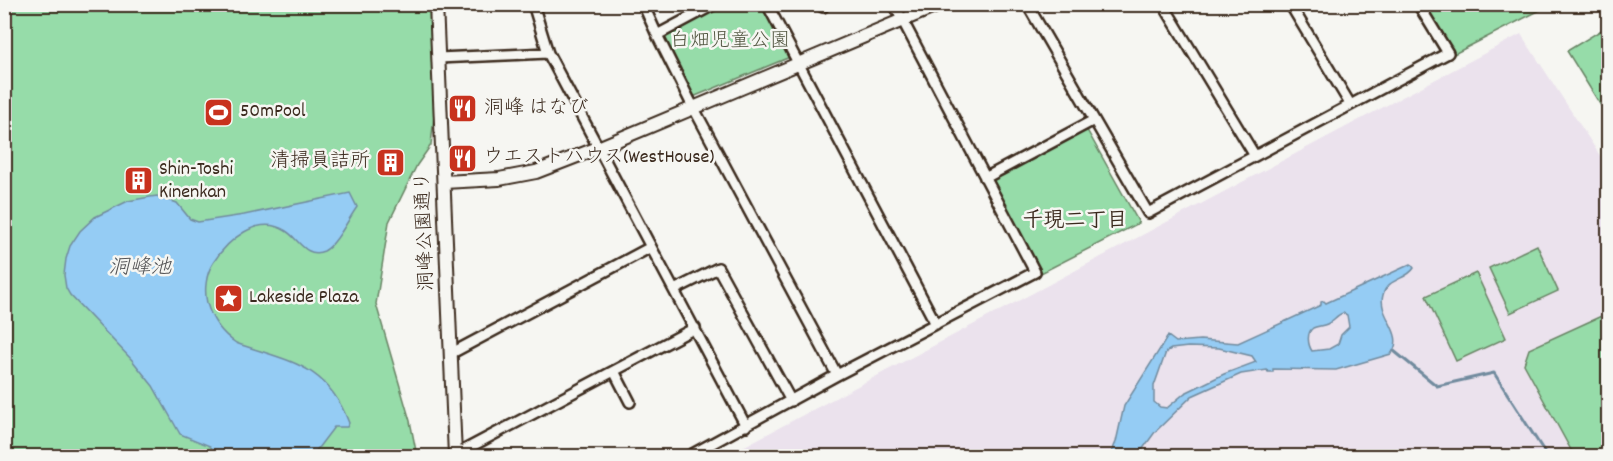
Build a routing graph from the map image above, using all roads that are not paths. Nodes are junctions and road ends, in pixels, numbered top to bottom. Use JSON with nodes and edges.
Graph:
{"nodes":[{"id":1,"x":436,"y":4,"type":"edge"},
{"id":2,"x":533,"y":4,"type":"edge"},
{"id":3,"x":643,"y":4,"type":"edge"},
{"id":4,"x":715,"y":4,"type":"edge"},
{"id":5,"x":767,"y":4,"type":"edge"},
{"id":6,"x":894,"y":4,"type":"edge"},
{"id":7,"x":940,"y":4,"type":"edge"},
{"id":8,"x":1027,"y":4,"type":"edge"},
{"id":9,"x":1163,"y":4,"type":"edge"},
{"id":10,"x":1290,"y":4,"type":"edge"},
{"id":11,"x":1418,"y":4,"type":"edge"},
{"id":12,"x":902,"y":21,"type":"junction"},
{"id":13,"x":657,"y":35,"type":"junction"},
{"id":14,"x":548,"y":53,"type":"junction"},
{"id":15,"x":438,"y":58,"type":"junction"},
{"id":16,"x":799,"y":64,"type":"junction"},
{"id":17,"x":1350,"y":104,"type":"junction"},
{"id":18,"x":694,"y":108,"type":"junction"},
{"id":19,"x":1094,"y":120,"type":"junction"},
{"id":20,"x":598,"y":148,"type":"junction"},
{"id":21,"x":1255,"y":156,"type":"junction"},
{"id":22,"x":985,"y":178,"type":"junction"},
{"id":23,"x":444,"y":182,"type":"junction"},
{"id":24,"x":651,"y":247,"type":"junction"},
{"id":25,"x":674,"y":290,"type":"junction"},
{"id":26,"x":936,"y":324,"type":"junction"},
{"id":27,"x":694,"y":328,"type":"junction"},
{"id":28,"x":450,"y":354,"type":"junction"},
{"id":29,"x":614,"y":371,"type":"junction"},
{"id":30,"x":837,"y":375,"type":"junction"},
{"id":31,"x":791,"y":401,"type":"junction"},
{"id":32,"x":630,"y":402,"type":"dead end"},
{"id":33,"x":746,"y":426,"type":"junction"},
{"id":34,"x":455,"y":456,"type":"edge"},
{"id":35,"x":689,"y":456,"type":"edge"}],
"edges":[{"from":1,"to":15,"type":"street","name":"洞峰公園通り"},
{"from":2,"to":14,"type":"street"},
{"from":3,"to":13,"type":"street"},
{"from":4,"to":13,"type":"street"},
{"from":5,"to":16,"type":"street"},
{"from":6,"to":12,"type":"street"},
{"from":7,"to":12,"type":"street"},
{"from":8,"to":19,"type":"street"},
{"from":9,"to":21,"type":"street"},
{"from":10,"to":17,"type":"street"},
{"from":11,"to":17,"type":"street"},
{"from":12,"to":16,"type":"street"},
{"from":12,"to":22,"type":"street"},
{"from":13,"to":18,"type":"street"},
{"from":14,"to":15,"type":"street"},
{"from":14,"to":20,"type":"street"},
{"from":15,"to":23,"type":"street","name":"洞峰公園通り"},
{"from":16,"to":18,"type":"street"},
{"from":16,"to":26,"type":"street"},
{"from":17,"to":21,"type":"street"},
{"from":18,"to":20,"type":"street"},
{"from":18,"to":30,"type":"street"},
{"from":19,"to":21,"type":"street"},
{"from":19,"to":22,"type":"street"},
{"from":20,"to":23,"type":"street"},
{"from":20,"to":24,"type":"street"},
{"from":22,"to":26,"type":"street"},
{"from":23,"to":28,"type":"street","name":"洞峰公園通り"},
{"from":24,"to":25,"type":"street"},
{"from":24,"to":28,"type":"street"},
{"from":25,"to":27,"type":"street"},
{"from":25,"to":31,"type":"street"},
{"from":26,"to":30,"type":"street"},
{"from":27,"to":29,"type":"street"},
{"from":27,"to":33,"type":"street"},
{"from":28,"to":34,"type":"street","name":"洞峰公園通り"},
{"from":29,"to":32,"type":"street"},
{"from":29,"to":34,"type":"street"},
{"from":30,"to":31,"type":"street"},
{"from":31,"to":33,"type":"street"},
{"from":33,"to":35,"type":"street"}]}
